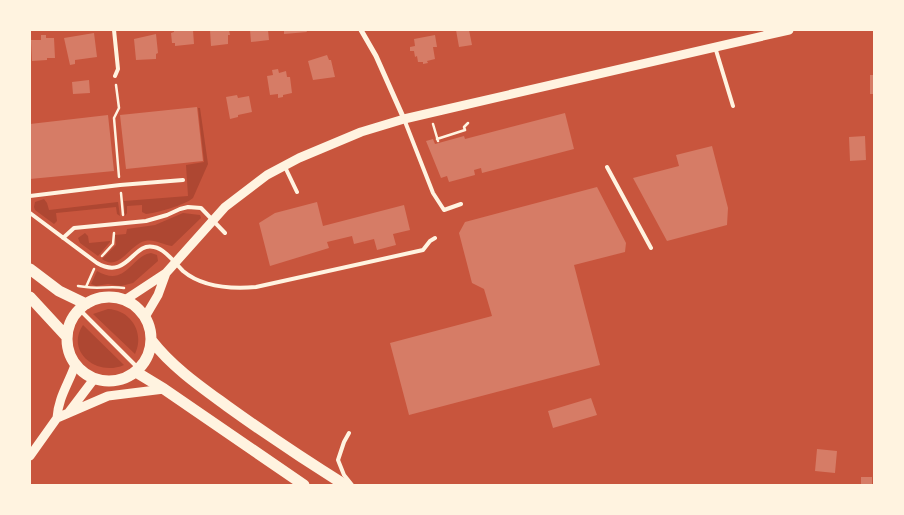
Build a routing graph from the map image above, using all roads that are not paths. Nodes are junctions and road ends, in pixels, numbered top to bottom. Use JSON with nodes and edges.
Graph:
{"nodes":[{"id":1,"x":114,"y":30,"type":"edge"},
{"id":2,"x":360,"y":30,"type":"edge"},
{"id":3,"x":789,"y":30,"type":"edge"},
{"id":4,"x":715,"y":47,"type":"junction"},
{"id":5,"x":115,"y":76,"type":"road end"},
{"id":6,"x":733,"y":106,"type":"dead end"},
{"id":7,"x":404,"y":119,"type":"junction"},
{"id":8,"x":284,"y":165,"type":"junction"},
{"id":9,"x":607,"y":167,"type":"dead end"},
{"id":10,"x":183,"y":180,"type":"dead end"},
{"id":11,"x":297,"y":192,"type":"dead end"},
{"id":12,"x":30,"y":196,"type":"edge"},
{"id":13,"x":461,"y":204,"type":"dead end"},
{"id":14,"x":30,"y":213,"type":"edge"},
{"id":15,"x":214,"y":219,"type":"junction"},
{"id":16,"x":225,"y":233,"type":"dead end"},
{"id":17,"x":63,"y":238,"type":"junction"},
{"id":18,"x":435,"y":238,"type":"dead end"},
{"id":19,"x":651,"y":248,"type":"dead end"},
{"id":20,"x":175,"y":263,"type":"junction"},
{"id":21,"x":30,"y":268,"type":"edge"},
{"id":22,"x":166,"y":273,"type":"junction"},
{"id":23,"x":30,"y":297,"type":"edge"},
{"id":24,"x":126,"y":300,"type":"junction"},
{"id":25,"x":82,"y":307,"type":"junction"},
{"id":26,"x":145,"y":317,"type":"junction"},
{"id":27,"x":66,"y":336,"type":"junction"},
{"id":28,"x":152,"y":341,"type":"junction"},
{"id":29,"x":75,"y":365,"type":"junction"},
{"id":30,"x":138,"y":371,"type":"junction"},
{"id":31,"x":94,"y":379,"type":"junction"},
{"id":32,"x":164,"y":389,"type":"junction"},
{"id":33,"x":69,"y":413,"type":"junction"},
{"id":34,"x":57,"y":418,"type":"junction"},
{"id":35,"x":349,"y":433,"type":"dead end"},
{"id":36,"x":30,"y":456,"type":"edge"},
{"id":37,"x":304,"y":485,"type":"edge"},
{"id":38,"x":345,"y":485,"type":"edge"},
{"id":39,"x":352,"y":485,"type":"edge"}],
"edges":[{"from":1,"to":5,"type":"lane"},
{"from":2,"to":7,"type":"street"},
{"from":3,"to":4,"type":"street"},
{"from":4,"to":6,"type":"lane"},
{"from":4,"to":7,"type":"street"},
{"from":7,"to":8,"type":"street"},
{"from":7,"to":13,"type":"lane"},
{"from":8,"to":11,"type":"lane"},
{"from":8,"to":15,"type":"street"},
{"from":9,"to":19,"type":"lane"},
{"from":10,"to":12,"type":"lane"},
{"from":14,"to":17,"type":"lane"},
{"from":15,"to":16,"type":"lane"},
{"from":15,"to":17,"type":"lane"},
{"from":15,"to":20,"type":"street"},
{"from":17,"to":20,"type":"lane"},
{"from":18,"to":20,"type":"lane"},
{"from":20,"to":22,"type":"street"},
{"from":21,"to":25,"type":"main road"},
{"from":22,"to":24,"type":"street"},
{"from":22,"to":26,"type":"street"},
{"from":23,"to":27,"type":"main road"},
{"from":24,"to":25,"type":"main road"},
{"from":24,"to":26,"type":"main road"},
{"from":25,"to":27,"type":"main road"},
{"from":25,"to":30,"type":"lane"},
{"from":26,"to":28,"type":"main road"},
{"from":27,"to":29,"type":"main road"},
{"from":28,"to":30,"type":"main road"},
{"from":28,"to":38,"type":"main road"},
{"from":29,"to":31,"type":"main road"},
{"from":29,"to":34,"type":"street"},
{"from":30,"to":31,"type":"main road"},
{"from":30,"to":32,"type":"main road"},
{"from":31,"to":33,"type":"street"},
{"from":32,"to":33,"type":"street"},
{"from":32,"to":37,"type":"main road"},
{"from":33,"to":34,"type":"street"},
{"from":34,"to":36,"type":"street"},
{"from":35,"to":39,"type":"lane"}]}
